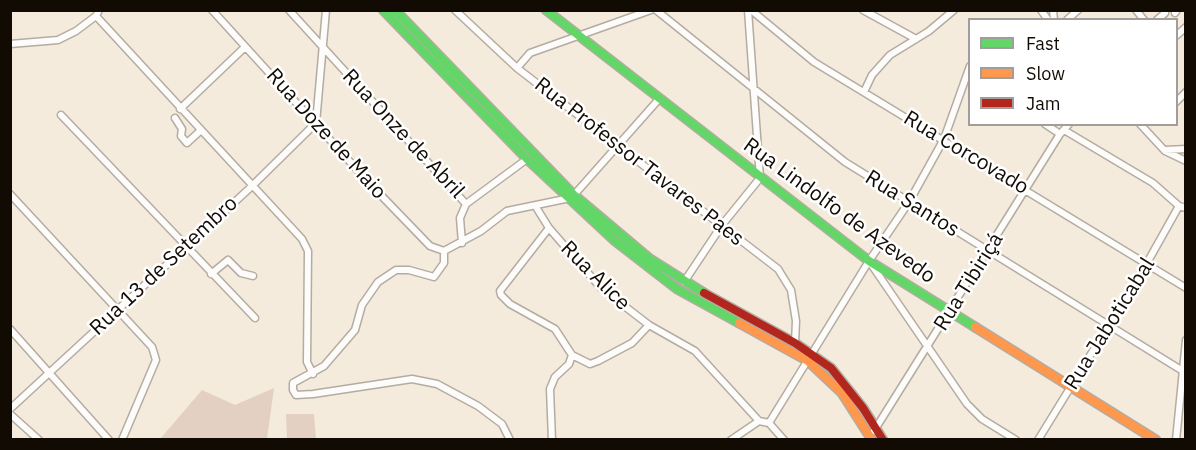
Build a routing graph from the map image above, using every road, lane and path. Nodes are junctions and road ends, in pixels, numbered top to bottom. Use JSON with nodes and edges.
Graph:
{"nodes":[{"id":1,"x":212,"y":10,"type":"edge"},
{"id":2,"x":289,"y":10,"type":"edge"},
{"id":3,"x":326,"y":10,"type":"edge"},
{"id":4,"x":383,"y":10,"type":"edge"},
{"id":5,"x":395,"y":10,"type":"edge"},
{"id":6,"x":455,"y":10,"type":"edge"},
{"id":7,"x":546,"y":10,"type":"edge"},
{"id":8,"x":651,"y":10,"type":"edge"},
{"id":9,"x":656,"y":10,"type":"edge"},
{"id":10,"x":749,"y":10,"type":"edge"},
{"id":11,"x":863,"y":10,"type":"edge"},
{"id":12,"x":954,"y":10,"type":"edge"},
{"id":13,"x":97,"y":13,"type":"edge"},
{"id":14,"x":1165,"y":13,"type":"dead end"},
{"id":15,"x":1160,"y":18,"type":"edge"},
{"id":16,"x":393,"y":21,"type":"junction"},
{"id":17,"x":582,"y":37,"type":"junction"},
{"id":18,"x":916,"y":39,"type":"junction"},
{"id":19,"x":10,"y":44,"type":"edge"},
{"id":20,"x":245,"y":47,"type":"junction"},
{"id":21,"x":324,"y":48,"type":"junction"},
{"id":22,"x":517,"y":68,"type":"junction"},
{"id":23,"x":968,"y":78,"type":"edge"},
{"id":24,"x":754,"y":90,"type":"junction"},
{"id":25,"x":864,"y":92,"type":"junction"},
{"id":26,"x":658,"y":99,"type":"junction"},
{"id":27,"x":180,"y":110,"type":"junction"},
{"id":28,"x":61,"y":116,"type":"dead end"},
{"id":29,"x":175,"y":118,"type":"dead end"},
{"id":30,"x":316,"y":123,"type":"junction"},
{"id":31,"x":1048,"y":126,"type":"edge"},
{"id":32,"x":1067,"y":126,"type":"edge"},
{"id":33,"x":1142,"y":126,"type":"edge"},
{"id":34,"x":1149,"y":126,"type":"edge"},
{"id":35,"x":200,"y":131,"type":"junction"},
{"id":36,"x":1062,"y":132,"type":"junction"},
{"id":37,"x":1148,"y":133,"type":"junction"},
{"id":38,"x":944,"y":139,"type":"junction"},
{"id":39,"x":618,"y":147,"type":"junction"},
{"id":40,"x":1185,"y":149,"type":"edge"},
{"id":41,"x":1165,"y":151,"type":"junction"},
{"id":42,"x":527,"y":159,"type":"junction"},
{"id":43,"x":1185,"y":161,"type":"edge"},
{"id":44,"x":760,"y":178,"type":"junction"},
{"id":45,"x":251,"y":187,"type":"junction"},
{"id":46,"x":1026,"y":189,"type":"junction"},
{"id":47,"x":10,"y":194,"type":"edge"},
{"id":48,"x":572,"y":196,"type":"junction"},
{"id":49,"x":909,"y":202,"type":"junction"},
{"id":50,"x":466,"y":204,"type":"junction"},
{"id":51,"x":536,"y":207,"type":"junction"},
{"id":52,"x":1182,"y":207,"type":"edge"},
{"id":53,"x":722,"y":225,"type":"junction"},
{"id":54,"x":549,"y":228,"type":"junction"},
{"id":55,"x":462,"y":243,"type":"junction"},
{"id":56,"x":185,"y":248,"type":"junction"},
{"id":57,"x":444,"y":251,"type":"junction"},
{"id":58,"x":989,"y":251,"type":"junction"},
{"id":59,"x":868,"y":261,"type":"junction"},
{"id":60,"x":1147,"y":263,"type":"junction"},
{"id":61,"x":211,"y":274,"type":"junction"},
{"id":62,"x":253,"y":276,"type":"dead end"},
{"id":63,"x":684,"y":282,"type":"junction"},
{"id":64,"x":1185,"y":288,"type":"edge"},
{"id":65,"x":116,"y":310,"type":"junction"},
{"id":66,"x":950,"y":313,"type":"junction"},
{"id":67,"x":255,"y":318,"type":"dead end"},
{"id":68,"x":649,"y":325,"type":"junction"},
{"id":69,"x":1108,"y":326,"type":"junction"},
{"id":70,"x":796,"y":327,"type":"junction"},
{"id":71,"x":11,"y":329,"type":"edge"},
{"id":72,"x":784,"y":337,"type":"junction"},
{"id":73,"x":1185,"y":340,"type":"edge"},
{"id":74,"x":795,"y":343,"type":"junction"},
{"id":75,"x":929,"y":347,"type":"junction"},
{"id":76,"x":572,"y":355,"type":"junction"},
{"id":77,"x":810,"y":357,"type":"junction"},
{"id":78,"x":49,"y":372,"type":"junction"},
{"id":79,"x":1184,"y":372,"type":"edge"},
{"id":80,"x":314,"y":374,"type":"junction"},
{"id":81,"x":1071,"y":386,"type":"junction"},
{"id":82,"x":11,"y":409,"type":"edge"},
{"id":83,"x":759,"y":421,"type":"junction"},
{"id":84,"x":769,"y":423,"type":"junction"},
{"id":85,"x":876,"y":429,"type":"junction"},
{"id":86,"x":871,"y":438,"type":"edge"},
{"id":87,"x":108,"y":439,"type":"edge"},
{"id":88,"x":39,"y":440,"type":"edge"},
{"id":89,"x":122,"y":440,"type":"edge"},
{"id":90,"x":510,"y":440,"type":"edge"},
{"id":91,"x":552,"y":440,"type":"edge"},
{"id":92,"x":731,"y":440,"type":"edge"},
{"id":93,"x":784,"y":440,"type":"edge"},
{"id":94,"x":883,"y":440,"type":"edge"},
{"id":95,"x":1016,"y":440,"type":"edge"},
{"id":96,"x":1038,"y":440,"type":"edge"},
{"id":97,"x":1156,"y":440,"type":"edge"},
{"id":98,"x":1176,"y":440,"type":"edge"}],
"edges":[{"from":1,"to":20,"type":"street","name":"Rua Doze de Maio"},
{"from":2,"to":21,"type":"street","name":"Rua Onze de Abril"},
{"from":3,"to":21,"type":"street"},
{"from":4,"to":16,"type":"main road"},
{"from":5,"to":16,"type":"street"},
{"from":5,"to":48,"type":"main road"},
{"from":6,"to":22,"type":"street","name":"Rua Professor Tavares Paes"},
{"from":7,"to":17,"type":"main road","name":"Rua Lindolfo de Azevedo"},
{"from":8,"to":17,"type":"street"},
{"from":9,"to":24,"type":"street","name":"Rua Santos"},
{"from":10,"to":24,"type":"street"},
{"from":10,"to":25,"type":"street","name":"Rua Corcovado"},
{"from":11,"to":18,"type":"street"},
{"from":12,"to":18,"type":"street"},
{"from":13,"to":19,"type":"street"},
{"from":13,"to":27,"type":"street"},
{"from":14,"to":15,"type":"street"},
{"from":16,"to":42,"type":"main road"},
{"from":17,"to":22,"type":"street"},
{"from":17,"to":26,"type":"main road","name":"Rua Lindolfo de Azevedo"},
{"from":18,"to":25,"type":"street"},
{"from":20,"to":27,"type":"street"},
{"from":20,"to":30,"type":"street","name":"Rua Doze de Maio"},
{"from":21,"to":30,"type":"street"},
{"from":21,"to":50,"type":"street","name":"Rua Onze de Abril"},
{"from":22,"to":39,"type":"street","name":"Rua Professor Tavares Paes"},
{"from":23,"to":38,"type":"street"},
{"from":24,"to":44,"type":"street"},
{"from":24,"to":49,"type":"street","name":"Rua Santos"},
{"from":25,"to":38,"type":"street","name":"Rua Corcovado"},
{"from":26,"to":39,"type":"street"},
{"from":26,"to":44,"type":"main road","name":"Rua Lindolfo de Azevedo"},
{"from":27,"to":35,"type":"street"},
{"from":28,"to":56,"type":"street"},
{"from":29,"to":35,"type":"street"},
{"from":30,"to":45,"type":"street","name":"Rua 13 de Setembro"},
{"from":30,"to":57,"type":"street","name":"Rua Doze de Maio"},
{"from":31,"to":36,"type":"street"},
{"from":32,"to":36,"type":"street","name":"Rua Tibiriçá"},
{"from":33,"to":37,"type":"street"},
{"from":34,"to":37,"type":"street"},
{"from":35,"to":45,"type":"street"},
{"from":36,"to":46,"type":"street","name":"Rua Tibiriçá"},
{"from":36,"to":52,"type":"street"},
{"from":37,"to":41,"type":"street"},
{"from":38,"to":46,"type":"street","name":"Rua Corcovado"},
{"from":38,"to":49,"type":"street"},
{"from":39,"to":48,"type":"street"},
{"from":39,"to":53,"type":"street","name":"Rua Professor Tavares Paes"},
{"from":40,"to":41,"type":"street"},
{"from":41,"to":43,"type":"street"},
{"from":42,"to":48,"type":"main road"},
{"from":42,"to":50,"type":"street","name":"Rua Onze de Abril"},
{"from":44,"to":53,"type":"street"},
{"from":44,"to":59,"type":"main road","name":"Rua Lindolfo de Azevedo"},
{"from":45,"to":56,"type":"street","name":"Rua 13 de Setembro"},
{"from":45,"to":80,"type":"street"},
{"from":46,"to":58,"type":"street","name":"Rua Tibiriçá"},
{"from":46,"to":60,"type":"street","name":"Rua Corcovado"},
{"from":47,"to":65,"type":"street"},
{"from":48,"to":51,"type":"street"},
{"from":48,"to":63,"type":"main road"},
{"from":48,"to":77,"type":"main road"},
{"from":49,"to":58,"type":"street","name":"Rua Santos"},
{"from":49,"to":59,"type":"street"},
{"from":50,"to":55,"type":"street"},
{"from":51,"to":54,"type":"street","name":"Rua Alice"},
{"from":51,"to":55,"type":"street"},
{"from":52,"to":60,"type":"street","name":"Rua Jaboticabal"},
{"from":53,"to":63,"type":"street"},
{"from":53,"to":70,"type":"street","name":"Rua Professor Tavares Paes"},
{"from":54,"to":68,"type":"street","name":"Rua Alice"},
{"from":54,"to":76,"type":"street"},
{"from":55,"to":57,"type":"street"},
{"from":56,"to":61,"type":"street"},
{"from":56,"to":65,"type":"street","name":"Rua 13 de Setembro"},
{"from":57,"to":80,"type":"street"},
{"from":58,"to":66,"type":"street","name":"Rua Tibiriçá"},
{"from":58,"to":69,"type":"street","name":"Rua Santos"},
{"from":59,"to":66,"type":"main road","name":"Rua Lindolfo de Azevedo"},
{"from":59,"to":75,"type":"street"},
{"from":59,"to":77,"type":"street"},
{"from":60,"to":64,"type":"street","name":"Rua Corcovado"},
{"from":60,"to":69,"type":"street","name":"Rua Jaboticabal"},
{"from":61,"to":62,"type":"street"},
{"from":61,"to":67,"type":"street"},
{"from":63,"to":72,"type":"main road"},
{"from":65,"to":78,"type":"street","name":"Rua 13 de Setembro"},
{"from":65,"to":89,"type":"street"},
{"from":66,"to":75,"type":"street","name":"Rua Tibiriçá"},
{"from":66,"to":81,"type":"main road","name":"Rua Lindolfo de Azevedo"},
{"from":68,"to":76,"type":"street"},
{"from":68,"to":83,"type":"street","name":"Rua Alice"},
{"from":69,"to":79,"type":"street","name":"Rua Santos"},
{"from":69,"to":81,"type":"street","name":"Rua Jaboticabal"},
{"from":70,"to":72,"type":"street"},
{"from":70,"to":74,"type":"street","name":"Rua Professor Tavares Paes"},
{"from":71,"to":78,"type":"street"},
{"from":72,"to":74,"type":"main road"},
{"from":73,"to":79,"type":"street"},
{"from":74,"to":77,"type":"main road"},
{"from":75,"to":85,"type":"street","name":"Rua Tibiriçá"},
{"from":75,"to":95,"type":"street"},
{"from":76,"to":91,"type":"street"},
{"from":77,"to":84,"type":"street"},
{"from":77,"to":85,"type":"main road"},
{"from":77,"to":86,"type":"main road"},
{"from":78,"to":82,"type":"street","name":"Rua 13 de Setembro"},
{"from":78,"to":87,"type":"street"},
{"from":79,"to":98,"type":"street"},
{"from":80,"to":90,"type":"street"},
{"from":81,"to":96,"type":"street","name":"Rua Jaboticabal"},
{"from":81,"to":97,"type":"main road","name":"Rua Lindolfo de Azevedo"},
{"from":82,"to":88,"type":"street"},
{"from":83,"to":84,"type":"street"},
{"from":83,"to":92,"type":"street"},
{"from":84,"to":93,"type":"street"},
{"from":85,"to":86,"type":"street","name":"Rua Tibiriçá"},
{"from":85,"to":94,"type":"main road"}]}
